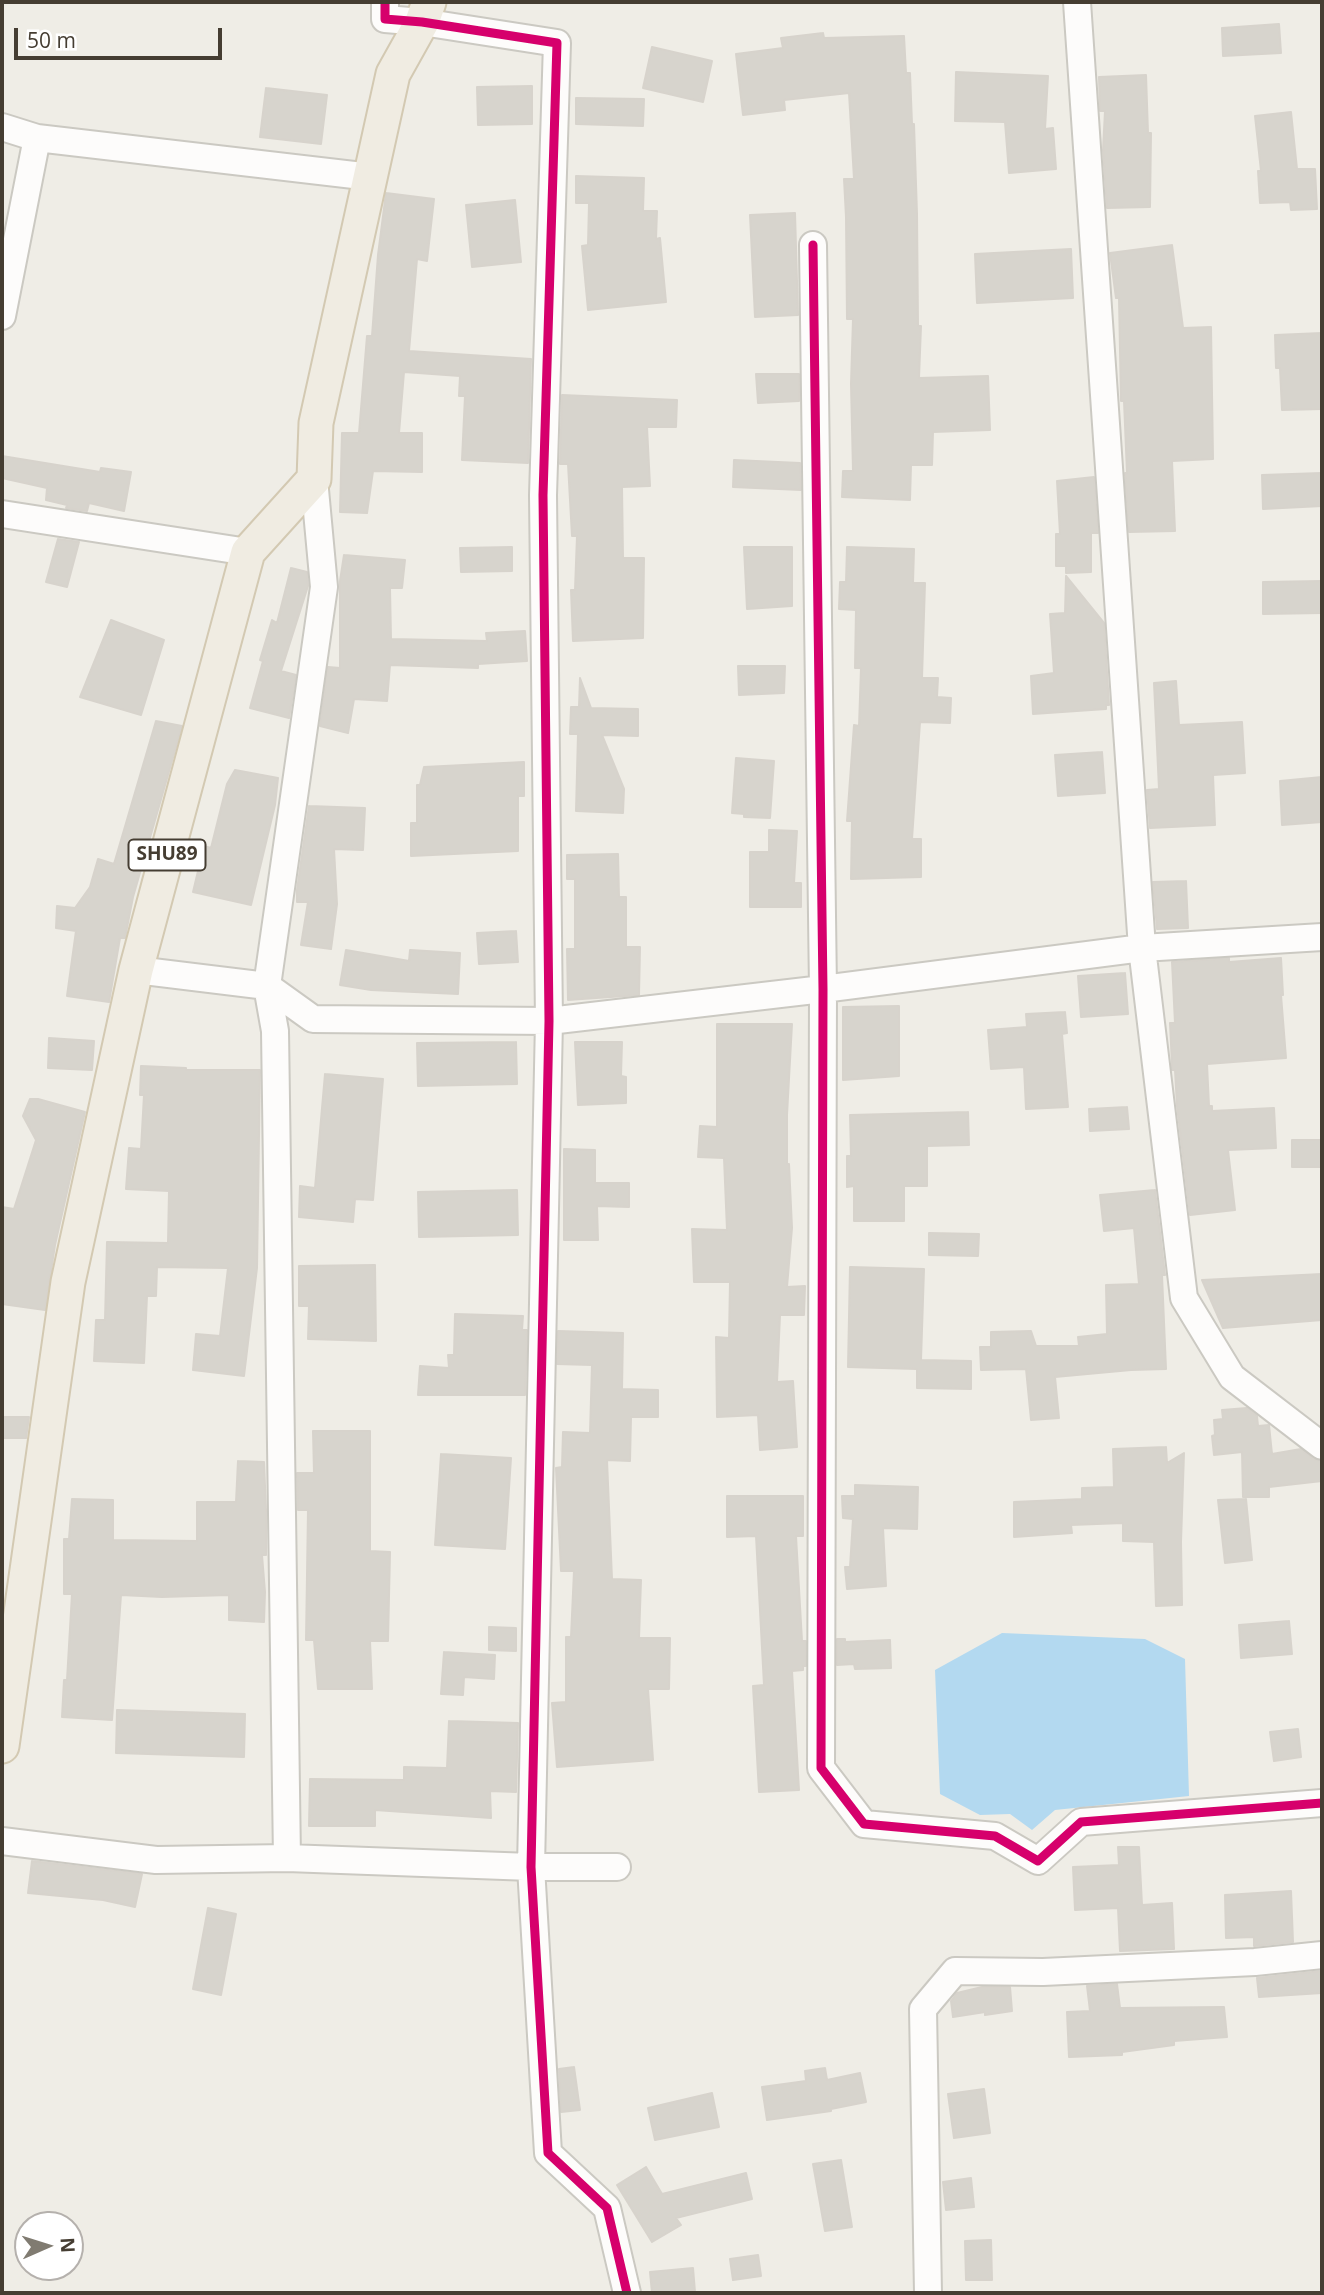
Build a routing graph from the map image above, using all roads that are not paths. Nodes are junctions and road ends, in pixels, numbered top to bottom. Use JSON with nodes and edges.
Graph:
{"nodes":[{"id":1,"x":385,"y":2,"type":"edge"},
{"id":2,"x":1077,"y":2,"type":"edge"},
{"id":3,"x":425,"y":12,"type":"edge"},
{"id":4,"x":2,"y":127,"type":"edge"},
{"id":5,"x":37,"y":138,"type":"junction"},
{"id":6,"x":371,"y":177,"type":"junction"},
{"id":7,"x":813,"y":245,"type":"dead end"},
{"id":8,"x":2,"y":316,"type":"edge"},
{"id":9,"x":314,"y":479,"type":"junction"},
{"id":10,"x":2,"y":514,"type":"edge"},
{"id":11,"x":248,"y":552,"type":"junction"},
{"id":12,"x":1322,"y":937,"type":"edge"},
{"id":13,"x":1142,"y":948,"type":"junction"},
{"id":14,"x":136,"y":970,"type":"junction"},
{"id":15,"x":267,"y":986,"type":"junction"},
{"id":16,"x":823,"y":989,"type":"junction"},
{"id":17,"x":549,"y":1021,"type":"junction"},
{"id":18,"x":1322,"y":1446,"type":"edge"},
{"id":19,"x":6,"y":1692,"type":"edge"},
{"id":20,"x":2,"y":1746,"type":"edge"},
{"id":21,"x":1322,"y":1803,"type":"edge"},
{"id":22,"x":2,"y":1841,"type":"edge"},
{"id":23,"x":287,"y":1858,"type":"junction"},
{"id":24,"x":531,"y":1867,"type":"junction"},
{"id":25,"x":617,"y":1867,"type":"dead end"},
{"id":26,"x":1322,"y":1955,"type":"edge"},
{"id":27,"x":627,"y":2293,"type":"edge"},
{"id":28,"x":928,"y":2293,"type":"edge"}],
"edges":[{"from":1,"to":3,"type":"street"},
{"from":2,"to":13,"type":"street"},
{"from":3,"to":6,"type":"main road"},
{"from":3,"to":17,"type":"street"},
{"from":4,"to":5,"type":"street"},
{"from":5,"to":6,"type":"street"},
{"from":5,"to":8,"type":"street"},
{"from":6,"to":9,"type":"main road"},
{"from":7,"to":16,"type":"street"},
{"from":9,"to":11,"type":"main road","number":"SHU89"},
{"from":9,"to":15,"type":"street"},
{"from":10,"to":11,"type":"street"},
{"from":11,"to":14,"type":"main road","number":"SHU89"},
{"from":12,"to":13,"type":"street"},
{"from":13,"to":16,"type":"street"},
{"from":13,"to":18,"type":"street"},
{"from":14,"to":15,"type":"street"},
{"from":14,"to":19,"type":"main road","number":"SHU89"},
{"from":15,"to":17,"type":"street"},
{"from":15,"to":23,"type":"street"},
{"from":16,"to":17,"type":"street"},
{"from":16,"to":21,"type":"street"},
{"from":17,"to":24,"type":"street"},
{"from":19,"to":20,"type":"main road","number":"SHU89"},
{"from":22,"to":23,"type":"street"},
{"from":23,"to":24,"type":"street"},
{"from":24,"to":25,"type":"street"},
{"from":24,"to":27,"type":"street"},
{"from":26,"to":28,"type":"street"}]}
